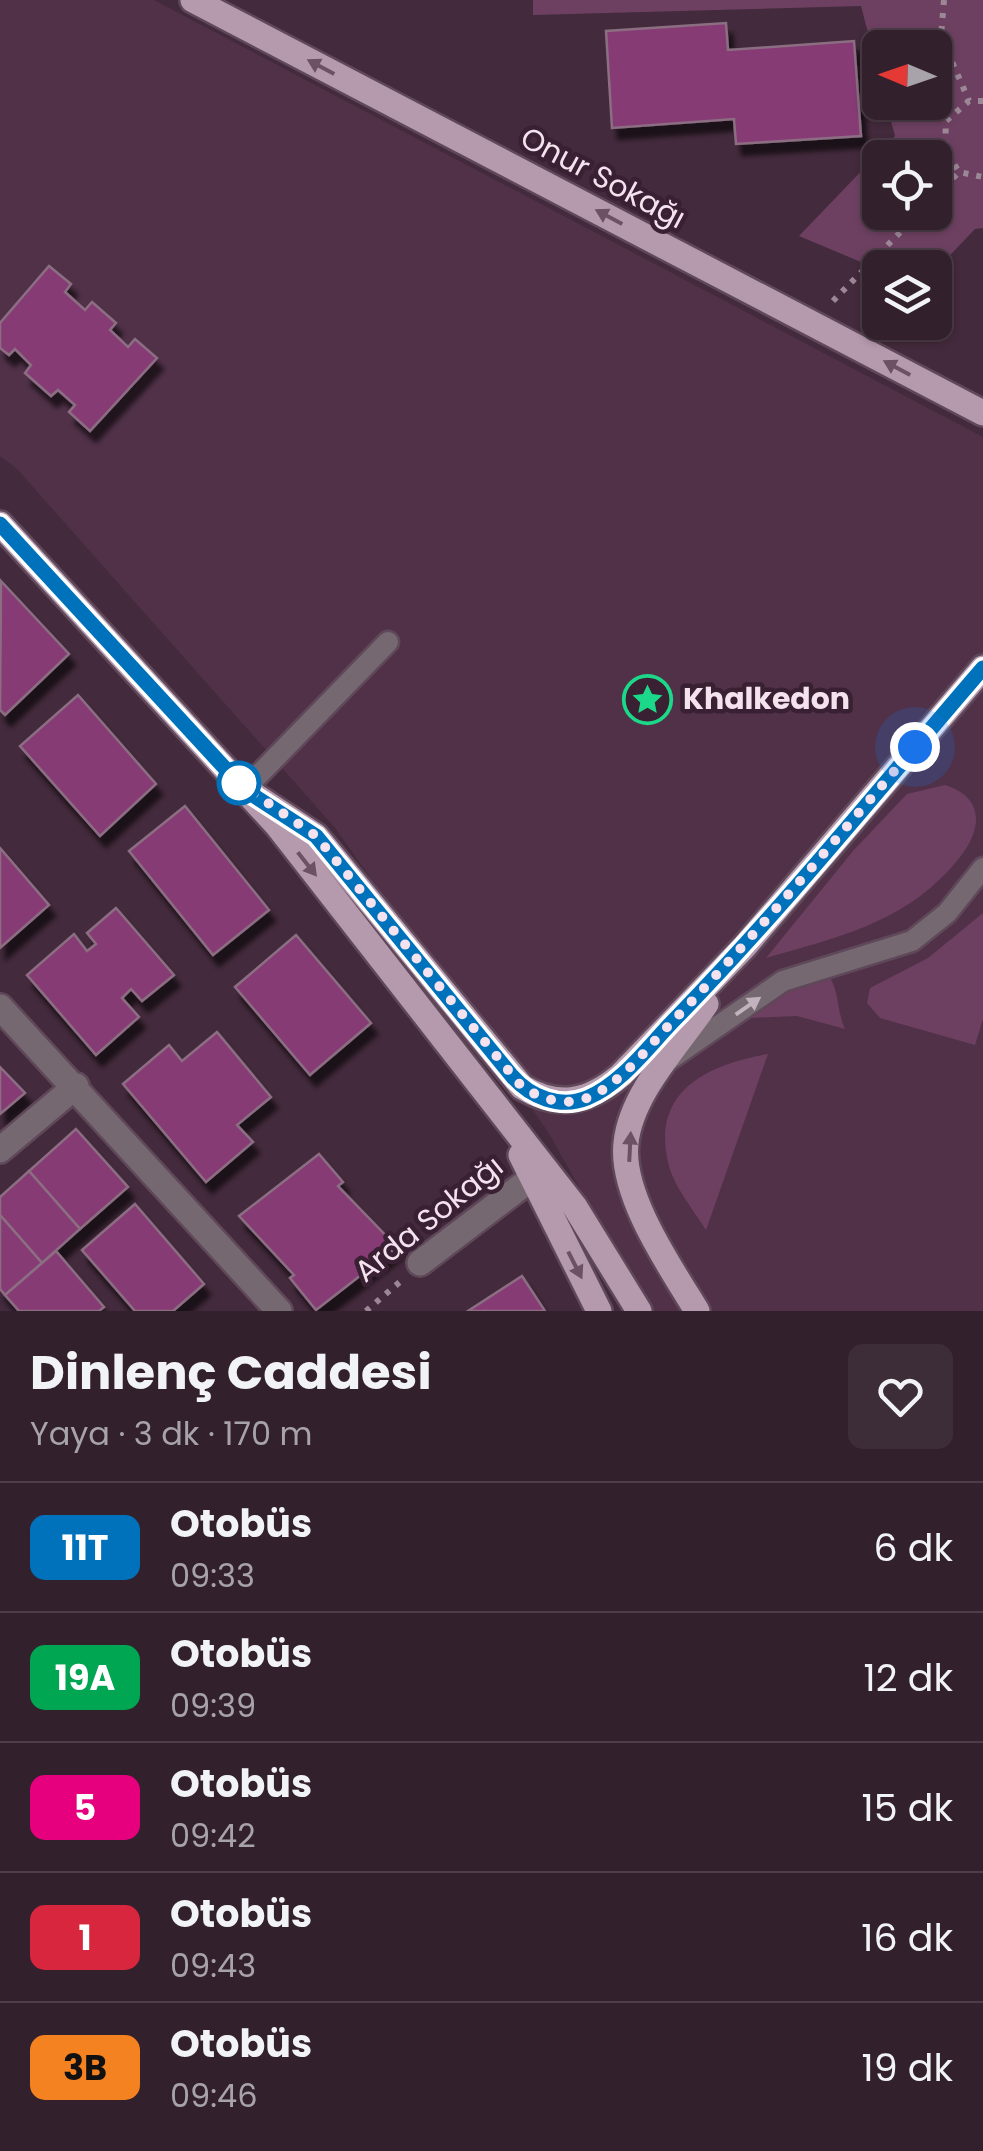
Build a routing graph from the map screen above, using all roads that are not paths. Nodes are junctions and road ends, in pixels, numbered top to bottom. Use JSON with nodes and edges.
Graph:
{"nodes":[{"id":1,"x":193,"y":0,"type":"edge"},
{"id":2,"x":983,"y":413,"type":"edge"},
{"id":3,"x":0,"y":524,"type":"edge"},
{"id":4,"x":388,"y":642,"type":"dead end"},
{"id":5,"x":983,"y":668,"type":"edge"},
{"id":6,"x":245,"y":790,"type":"junction"},
{"id":7,"x":983,"y":868,"type":"edge"},
{"id":8,"x":745,"y":946,"type":"junction"},
{"id":9,"x":0,"y":1007,"type":"edge"},
{"id":10,"x":668,"y":1061,"type":"junction"},
{"id":11,"x":76,"y":1086,"type":"junction"},
{"id":12,"x":502,"y":1114,"type":"junction"},
{"id":13,"x":0,"y":1150,"type":"edge"},
{"id":14,"x":532,"y":1178,"type":"junction"},
{"id":15,"x":420,"y":1263,"type":"road end"},
{"id":16,"x":278,"y":1311,"type":"edge"},
{"id":17,"x":599,"y":1311,"type":"edge"},
{"id":18,"x":639,"y":1311,"type":"edge"},
{"id":19,"x":697,"y":1311,"type":"edge"}],
"edges":[{"from":2,"to":1,"type":"main road","name":"Onur Sokağı","one_way":true},
{"from":3,"to":6,"type":"main road"},
{"from":4,"to":6,"type":"lane"},
{"from":5,"to":8,"type":"main road"},
{"from":6,"to":8,"type":"main road"},
{"from":6,"to":12,"type":"main road","one_way":true},
{"from":10,"to":7,"type":"lane","one_way":true},
{"from":8,"to":10,"type":"main road"},
{"from":9,"to":11,"type":"street"},
{"from":19,"to":10,"type":"main road","one_way":true},
{"from":11,"to":13,"type":"street"},
{"from":11,"to":16,"type":"street"},
{"from":12,"to":14,"type":"main road"},
{"from":12,"to":18,"type":"main road"},
{"from":14,"to":15,"type":"street","name":"Arda Sokağı"},
{"from":14,"to":17,"type":"main road","one_way":true}]}
